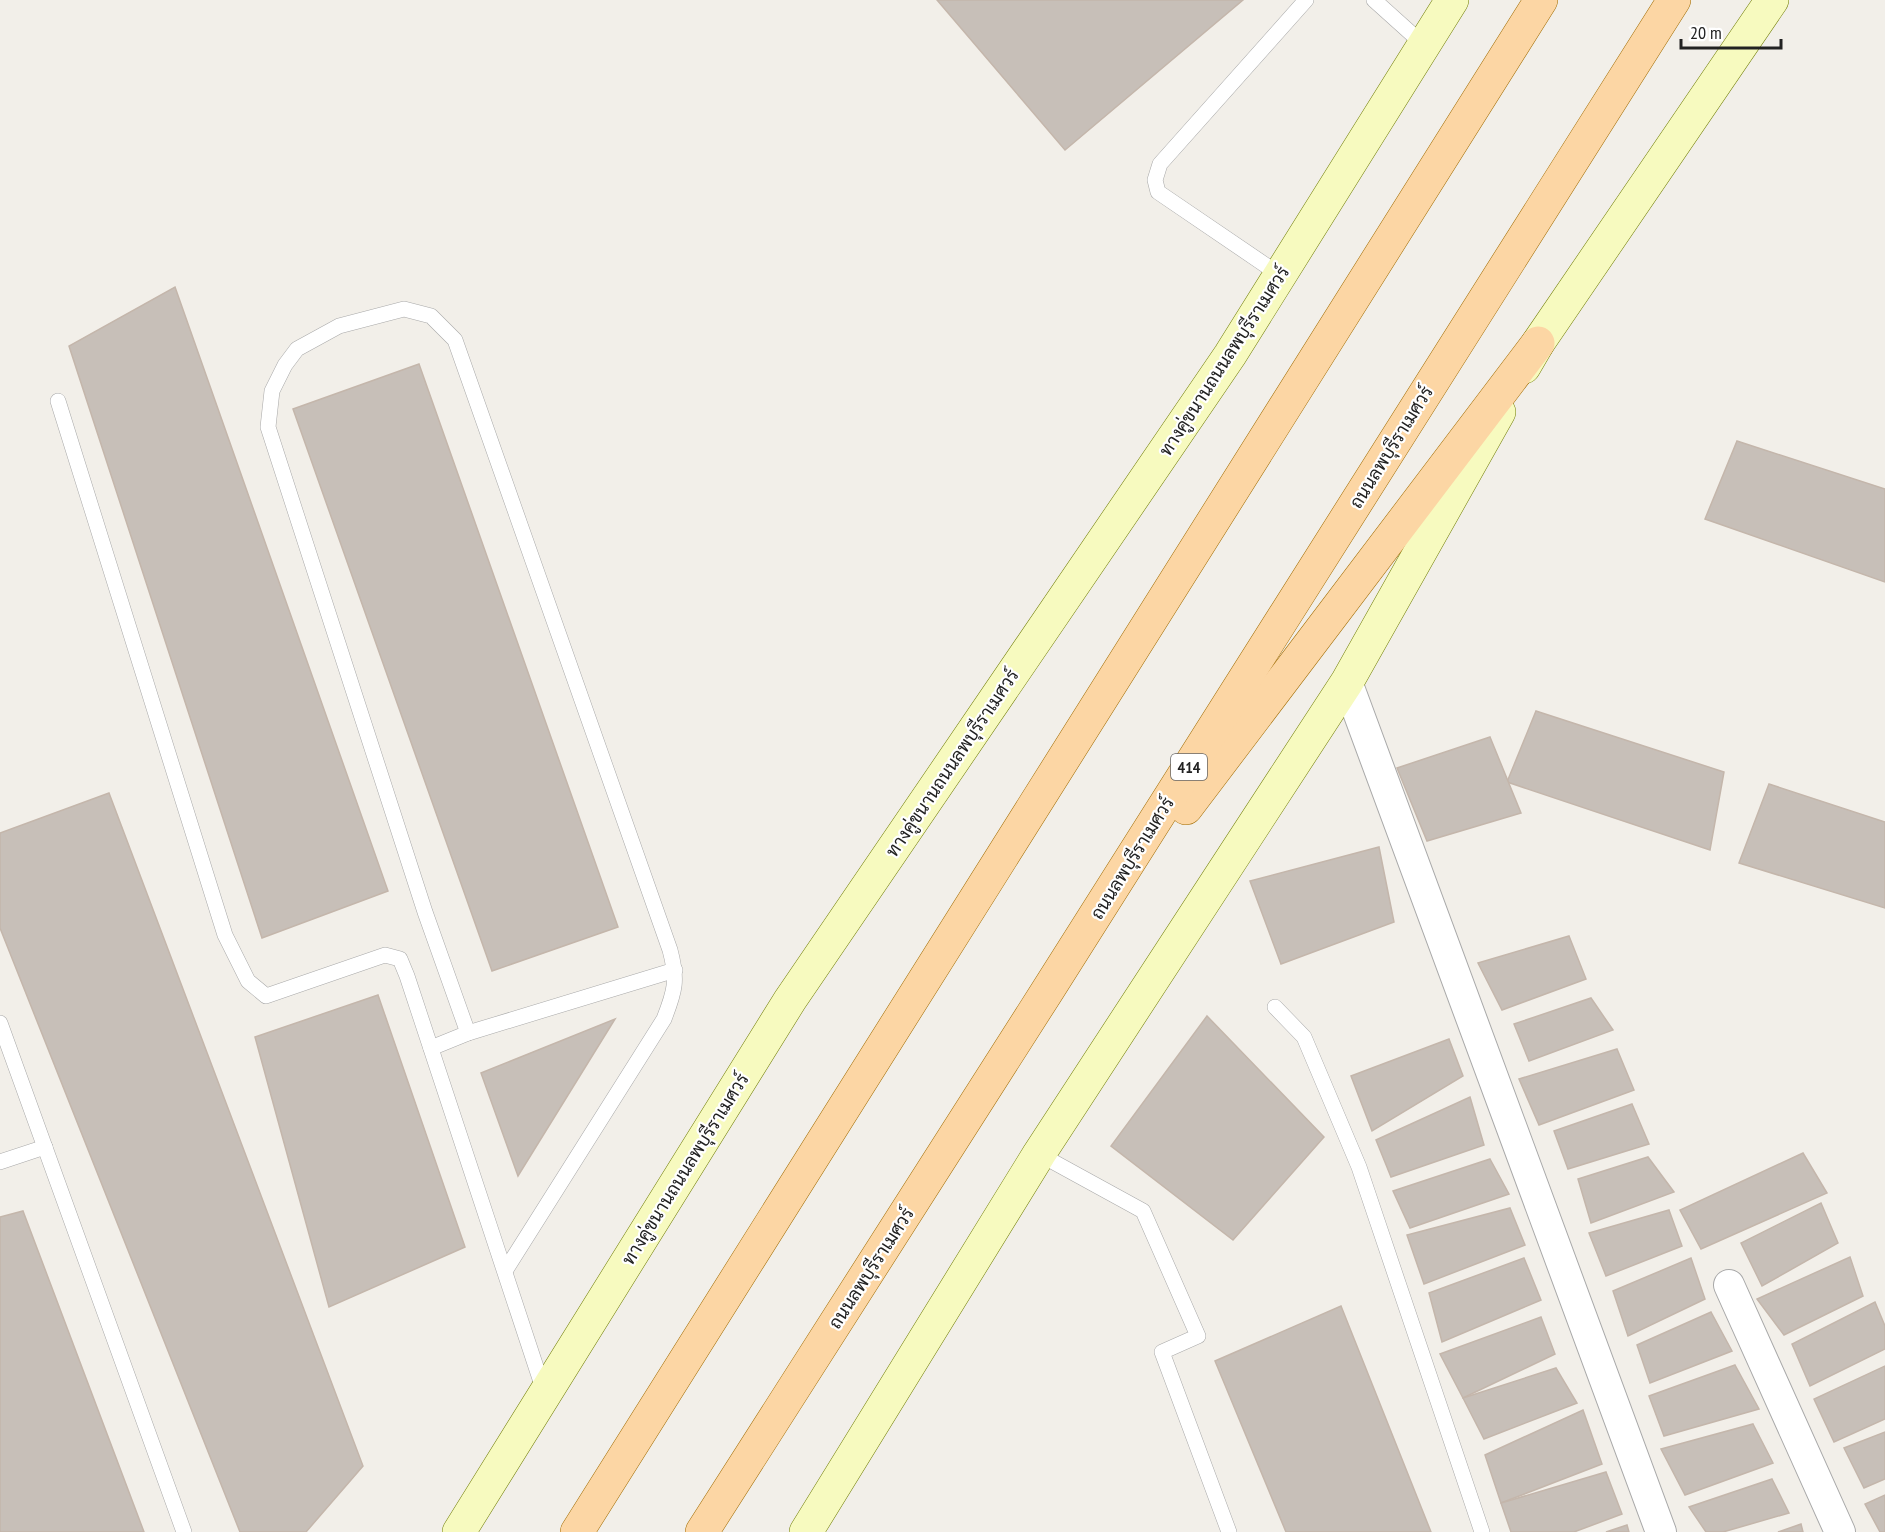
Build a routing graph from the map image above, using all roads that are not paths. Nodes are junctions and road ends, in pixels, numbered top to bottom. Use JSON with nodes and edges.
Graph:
{"nodes":[{"id":1,"x":1306,"y":0,"type":"edge"},
{"id":2,"x":1374,"y":0,"type":"edge"},
{"id":3,"x":1452,"y":0,"type":"edge"},
{"id":4,"x":1541,"y":0,"type":"edge"},
{"id":5,"x":1674,"y":0,"type":"edge"},
{"id":6,"x":1772,"y":0,"type":"edge"},
{"id":7,"x":1424,"y":45,"type":"junction"},
{"id":8,"x":1280,"y":275,"type":"junction"},
{"id":9,"x":1538,"y":343,"type":"junction"},
{"id":10,"x":58,"y":401,"type":"dead end"},
{"id":11,"x":1347,"y":682,"type":"junction"},
{"id":12,"x":675,"y":970,"type":"junction"},
{"id":13,"x":1046,"y":993,"type":"junction"},
{"id":14,"x":1275,"y":1007,"type":"dead end"},
{"id":15,"x":0,"y":1023,"type":"edge"},
{"id":16,"x":468,"y":1033,"type":"junction"},
{"id":17,"x":431,"y":1048,"type":"junction"},
{"id":18,"x":45,"y":1147,"type":"junction"},
{"id":19,"x":1039,"y":1154,"type":"junction"},
{"id":20,"x":0,"y":1162,"type":"edge"},
{"id":21,"x":505,"y":1272,"type":"junction"},
{"id":22,"x":1729,"y":1285,"type":"dead end"},
{"id":23,"x":545,"y":1394,"type":"junction"},
{"id":24,"x":184,"y":1532,"type":"edge"},
{"id":25,"x":459,"y":1532,"type":"edge"},
{"id":26,"x":577,"y":1532,"type":"edge"},
{"id":27,"x":702,"y":1532,"type":"edge"},
{"id":28,"x":806,"y":1532,"type":"edge"},
{"id":29,"x":1229,"y":1532,"type":"edge"},
{"id":30,"x":1482,"y":1532,"type":"edge"},
{"id":31,"x":1661,"y":1532,"type":"edge"},
{"id":32,"x":1840,"y":1532,"type":"edge"}],
"edges":[{"from":1,"to":8,"type":"lane"},
{"from":2,"to":7,"type":"lane"},
{"from":3,"to":7,"type":"main road","name":"ทางคู่ขนานถนนลพบุรีราเมศวร์"},
{"from":4,"to":26,"type":"main road"},
{"from":5,"to":13,"type":"main road","name":"ถนนลพบุรีราเมศวร์","number":"414"},
{"from":6,"to":9,"type":"main road"},
{"from":7,"to":8,"type":"main road","name":"ทางคู่ขนานถนนลพบุรีราเมศวร์"},
{"from":8,"to":23,"type":"main road","name":"ทางคู่ขนานถนนลพบุรีราเมศวร์"},
{"from":9,"to":11,"type":"main road"},
{"from":9,"to":13,"type":"main road"},
{"from":10,"to":17,"type":"lane"},
{"from":11,"to":19,"type":"main road"},
{"from":11,"to":31,"type":"street"},
{"from":12,"to":16,"type":"lane"},
{"from":12,"to":16,"type":"lane"},
{"from":12,"to":21,"type":"lane"},
{"from":13,"to":27,"type":"main road","name":"ถนนลพบุรีราเมศวร์","number":"414"},
{"from":14,"to":30,"type":"lane"},
{"from":15,"to":18,"type":"lane"},
{"from":16,"to":17,"type":"lane"},
{"from":17,"to":21,"type":"lane"},
{"from":18,"to":20,"type":"lane"},
{"from":18,"to":24,"type":"lane"},
{"from":19,"to":28,"type":"main road"},
{"from":19,"to":29,"type":"lane"},
{"from":21,"to":23,"type":"lane"},
{"from":22,"to":32,"type":"street"},
{"from":23,"to":25,"type":"main road","name":"ทางคู่ขนานถนนลพบุรีราเมศวร์"}]}
